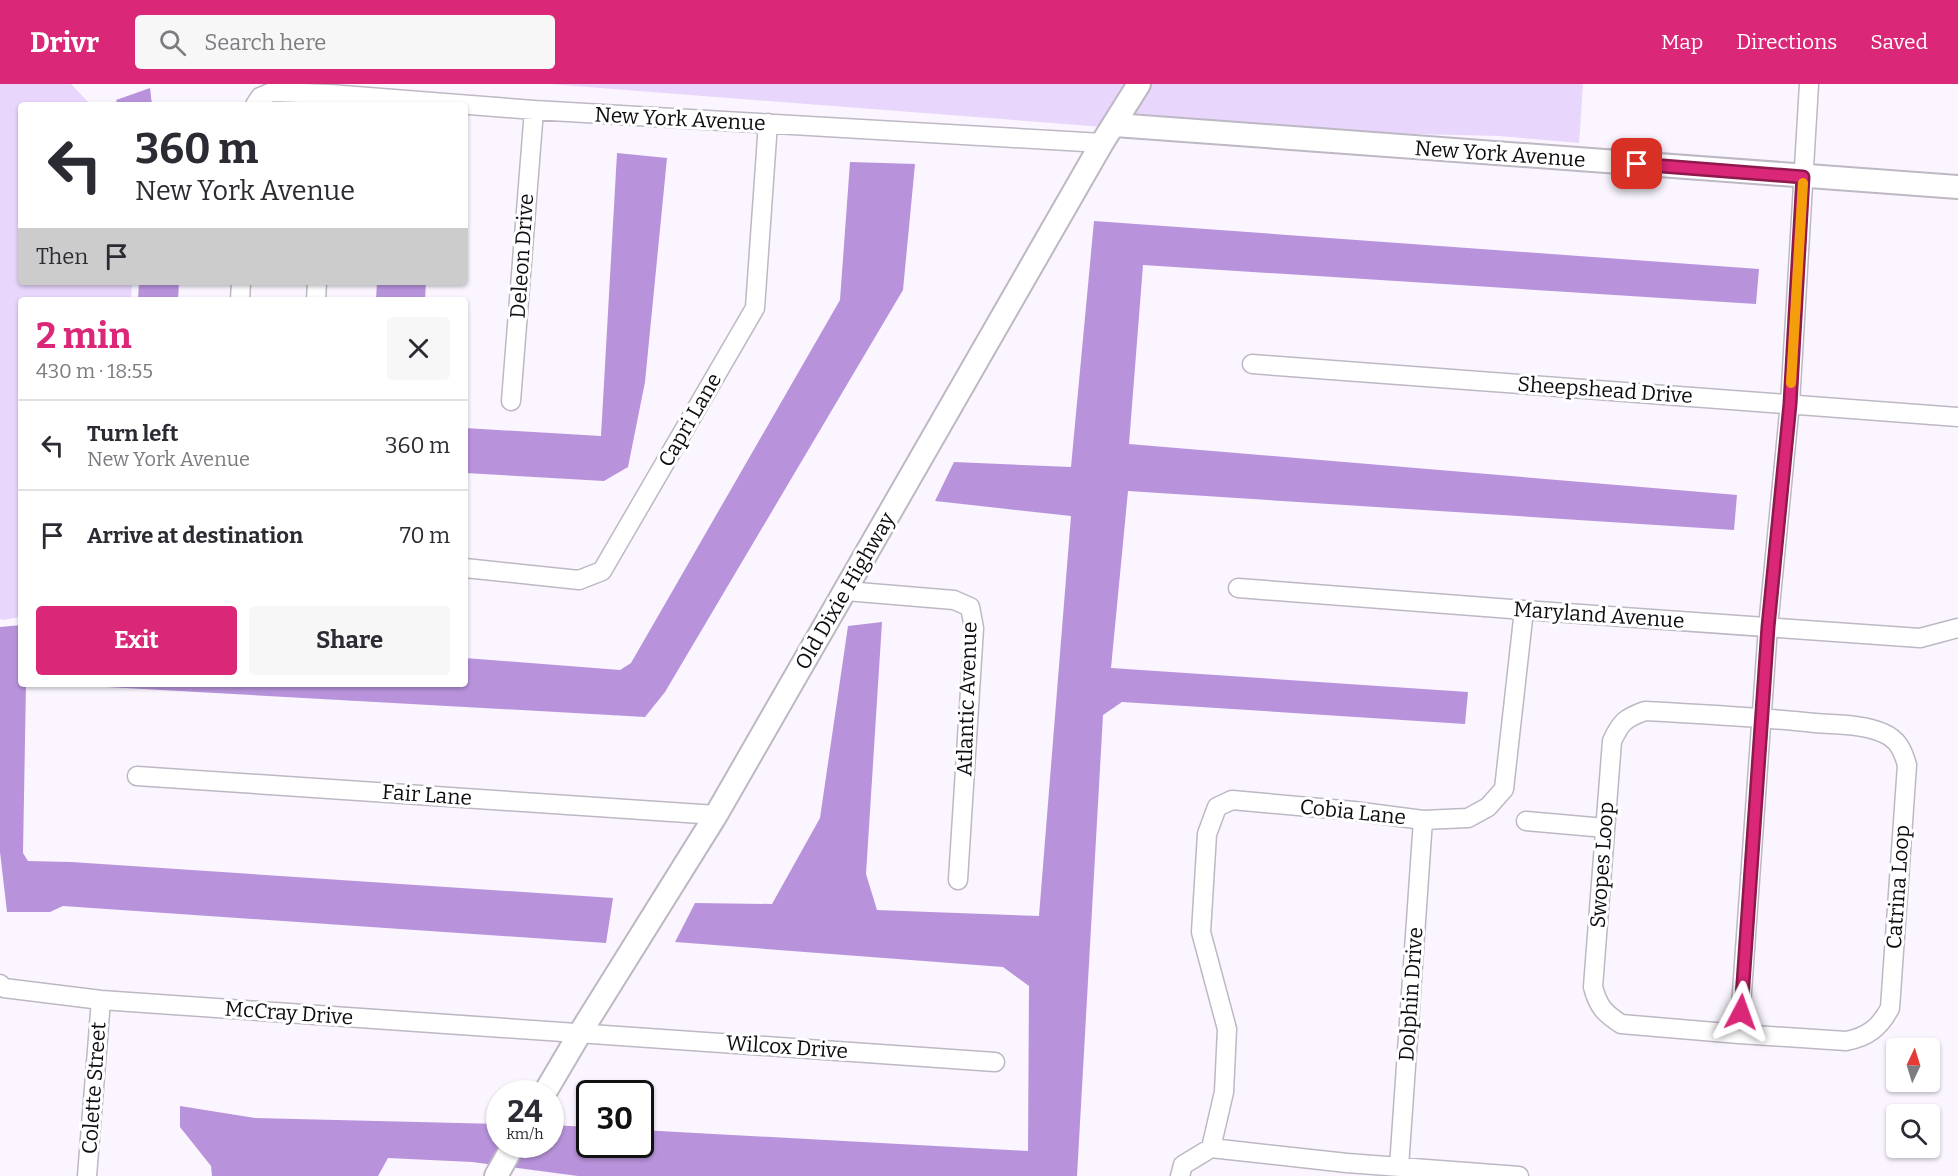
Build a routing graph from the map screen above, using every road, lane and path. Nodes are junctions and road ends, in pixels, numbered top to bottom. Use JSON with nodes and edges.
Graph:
{"nodes":[{"id":1,"x":1139,"y":84,"type":"edge"},
{"id":2,"x":1809,"y":84,"type":"edge"},
{"id":3,"x":329,"y":99,"type":"edge"},
{"id":4,"x":258,"y":101,"type":"edge"},
{"id":5,"x":385,"y":102,"type":"edge"},
{"id":6,"x":468,"y":106,"type":"edge"},
{"id":7,"x":534,"y":110,"type":"junction"},
{"id":8,"x":768,"y":123,"type":"junction"},
{"id":9,"x":1109,"y":134,"type":"junction"},
{"id":10,"x":1803,"y":177,"type":"junction"},
{"id":11,"x":1958,"y":187,"type":"edge"},
{"id":12,"x":1252,"y":364,"type":"dead end"},
{"id":13,"x":511,"y":401,"type":"dead end"},
{"id":14,"x":1790,"y":404,"type":"junction"},
{"id":15,"x":1958,"y":417,"type":"edge"},
{"id":16,"x":468,"y":568,"type":"edge"},
{"id":17,"x":1238,"y":588,"type":"dead end"},
{"id":18,"x":846,"y":591,"type":"junction"},
{"id":19,"x":1524,"y":610,"type":"junction"},
{"id":20,"x":1768,"y":627,"type":"junction"},
{"id":21,"x":1958,"y":628,"type":"edge"},
{"id":22,"x":1762,"y":718,"type":"junction"},
{"id":23,"x":137,"y":776,"type":"dead end"},
{"id":24,"x":716,"y":815,"type":"junction"},
{"id":25,"x":1424,"y":820,"type":"junction"},
{"id":26,"x":1526,"y":821,"type":"dead end"},
{"id":27,"x":1605,"y":828,"type":"junction"},
{"id":28,"x":958,"y":880,"type":"dead end"},
{"id":29,"x":0,"y":984,"type":"edge"},
{"id":30,"x":101,"y":1000,"type":"junction"},
{"id":31,"x":580,"y":1033,"type":"junction"},
{"id":32,"x":1739,"y":1034,"type":"junction"},
{"id":33,"x":995,"y":1062,"type":"dead end"},
{"id":34,"x":552,"y":1080,"type":"edge"},
{"id":35,"x":1211,"y":1148,"type":"junction"},
{"id":36,"x":506,"y":1158,"type":"edge"},
{"id":37,"x":1399,"y":1167,"type":"junction"},
{"id":38,"x":1346,"y":1169,"type":"edge"},
{"id":39,"x":498,"y":1173,"type":"edge"},
{"id":40,"x":87,"y":1176,"type":"edge"},
{"id":41,"x":1180,"y":1176,"type":"edge"},
{"id":42,"x":1513,"y":1176,"type":"edge"},
{"id":43,"x":1519,"y":1176,"type":"edge"}],
"edges":[{"from":1,"to":9,"type":"street","name":"Old Dixie Highway"},
{"from":2,"to":10,"type":"street"},
{"from":3,"to":4,"type":"street","name":"New York Avenue"},
{"from":3,"to":5,"type":"street","name":"New York Avenue"},
{"from":6,"to":7,"type":"street","name":"New York Avenue"},
{"from":7,"to":8,"type":"street","name":"New York Avenue"},
{"from":7,"to":13,"type":"street","name":"Deleon Drive"},
{"from":8,"to":9,"type":"street","name":"New York Avenue"},
{"from":8,"to":16,"type":"street","name":"Capri Lane"},
{"from":9,"to":10,"type":"street","name":"New York Avenue"},
{"from":9,"to":18,"type":"street","name":"Old Dixie Highway"},
{"from":10,"to":11,"type":"street","name":"New York Avenue"},
{"from":10,"to":14,"type":"street"},
{"from":12,"to":14,"type":"street","name":"Sheepshead Drive"},
{"from":14,"to":15,"type":"street","name":"Sheepshead Drive"},
{"from":14,"to":20,"type":"street"},
{"from":17,"to":19,"type":"street","name":"Maryland Avenue"},
{"from":18,"to":24,"type":"street","name":"Old Dixie Highway"},
{"from":18,"to":28,"type":"street","name":"Atlantic Avenue"},
{"from":19,"to":20,"type":"street","name":"Maryland Avenue"},
{"from":19,"to":25,"type":"street","name":"Cobia Lane"},
{"from":20,"to":21,"type":"street","name":"Maryland Avenue"},
{"from":20,"to":22,"type":"street"},
{"from":22,"to":27,"type":"street","name":"Swopes Loop"},
{"from":22,"to":32,"type":"street"},
{"from":22,"to":32,"type":"street","name":"Catrina Loop"},
{"from":23,"to":24,"type":"street","name":"Fair Lane"},
{"from":24,"to":31,"type":"street","name":"Old Dixie Highway"},
{"from":25,"to":35,"type":"street","name":"Cobia Lane"},
{"from":25,"to":37,"type":"street","name":"Dolphin Drive"},
{"from":26,"to":27,"type":"street"},
{"from":27,"to":32,"type":"street","name":"Swopes Loop"},
{"from":29,"to":30,"type":"street","name":"McCray Drive"},
{"from":30,"to":31,"type":"street","name":"McCray Drive"},
{"from":30,"to":40,"type":"street","name":"Colette Street"},
{"from":31,"to":33,"type":"street","name":"Wilcox Drive"},
{"from":31,"to":34,"type":"street","name":"Old Dixie Highway"},
{"from":35,"to":38,"type":"street"},
{"from":35,"to":41,"type":"street"},
{"from":36,"to":39,"type":"street"},
{"from":37,"to":38,"type":"street"},
{"from":37,"to":42,"type":"street"},
{"from":42,"to":43,"type":"street"}]}
